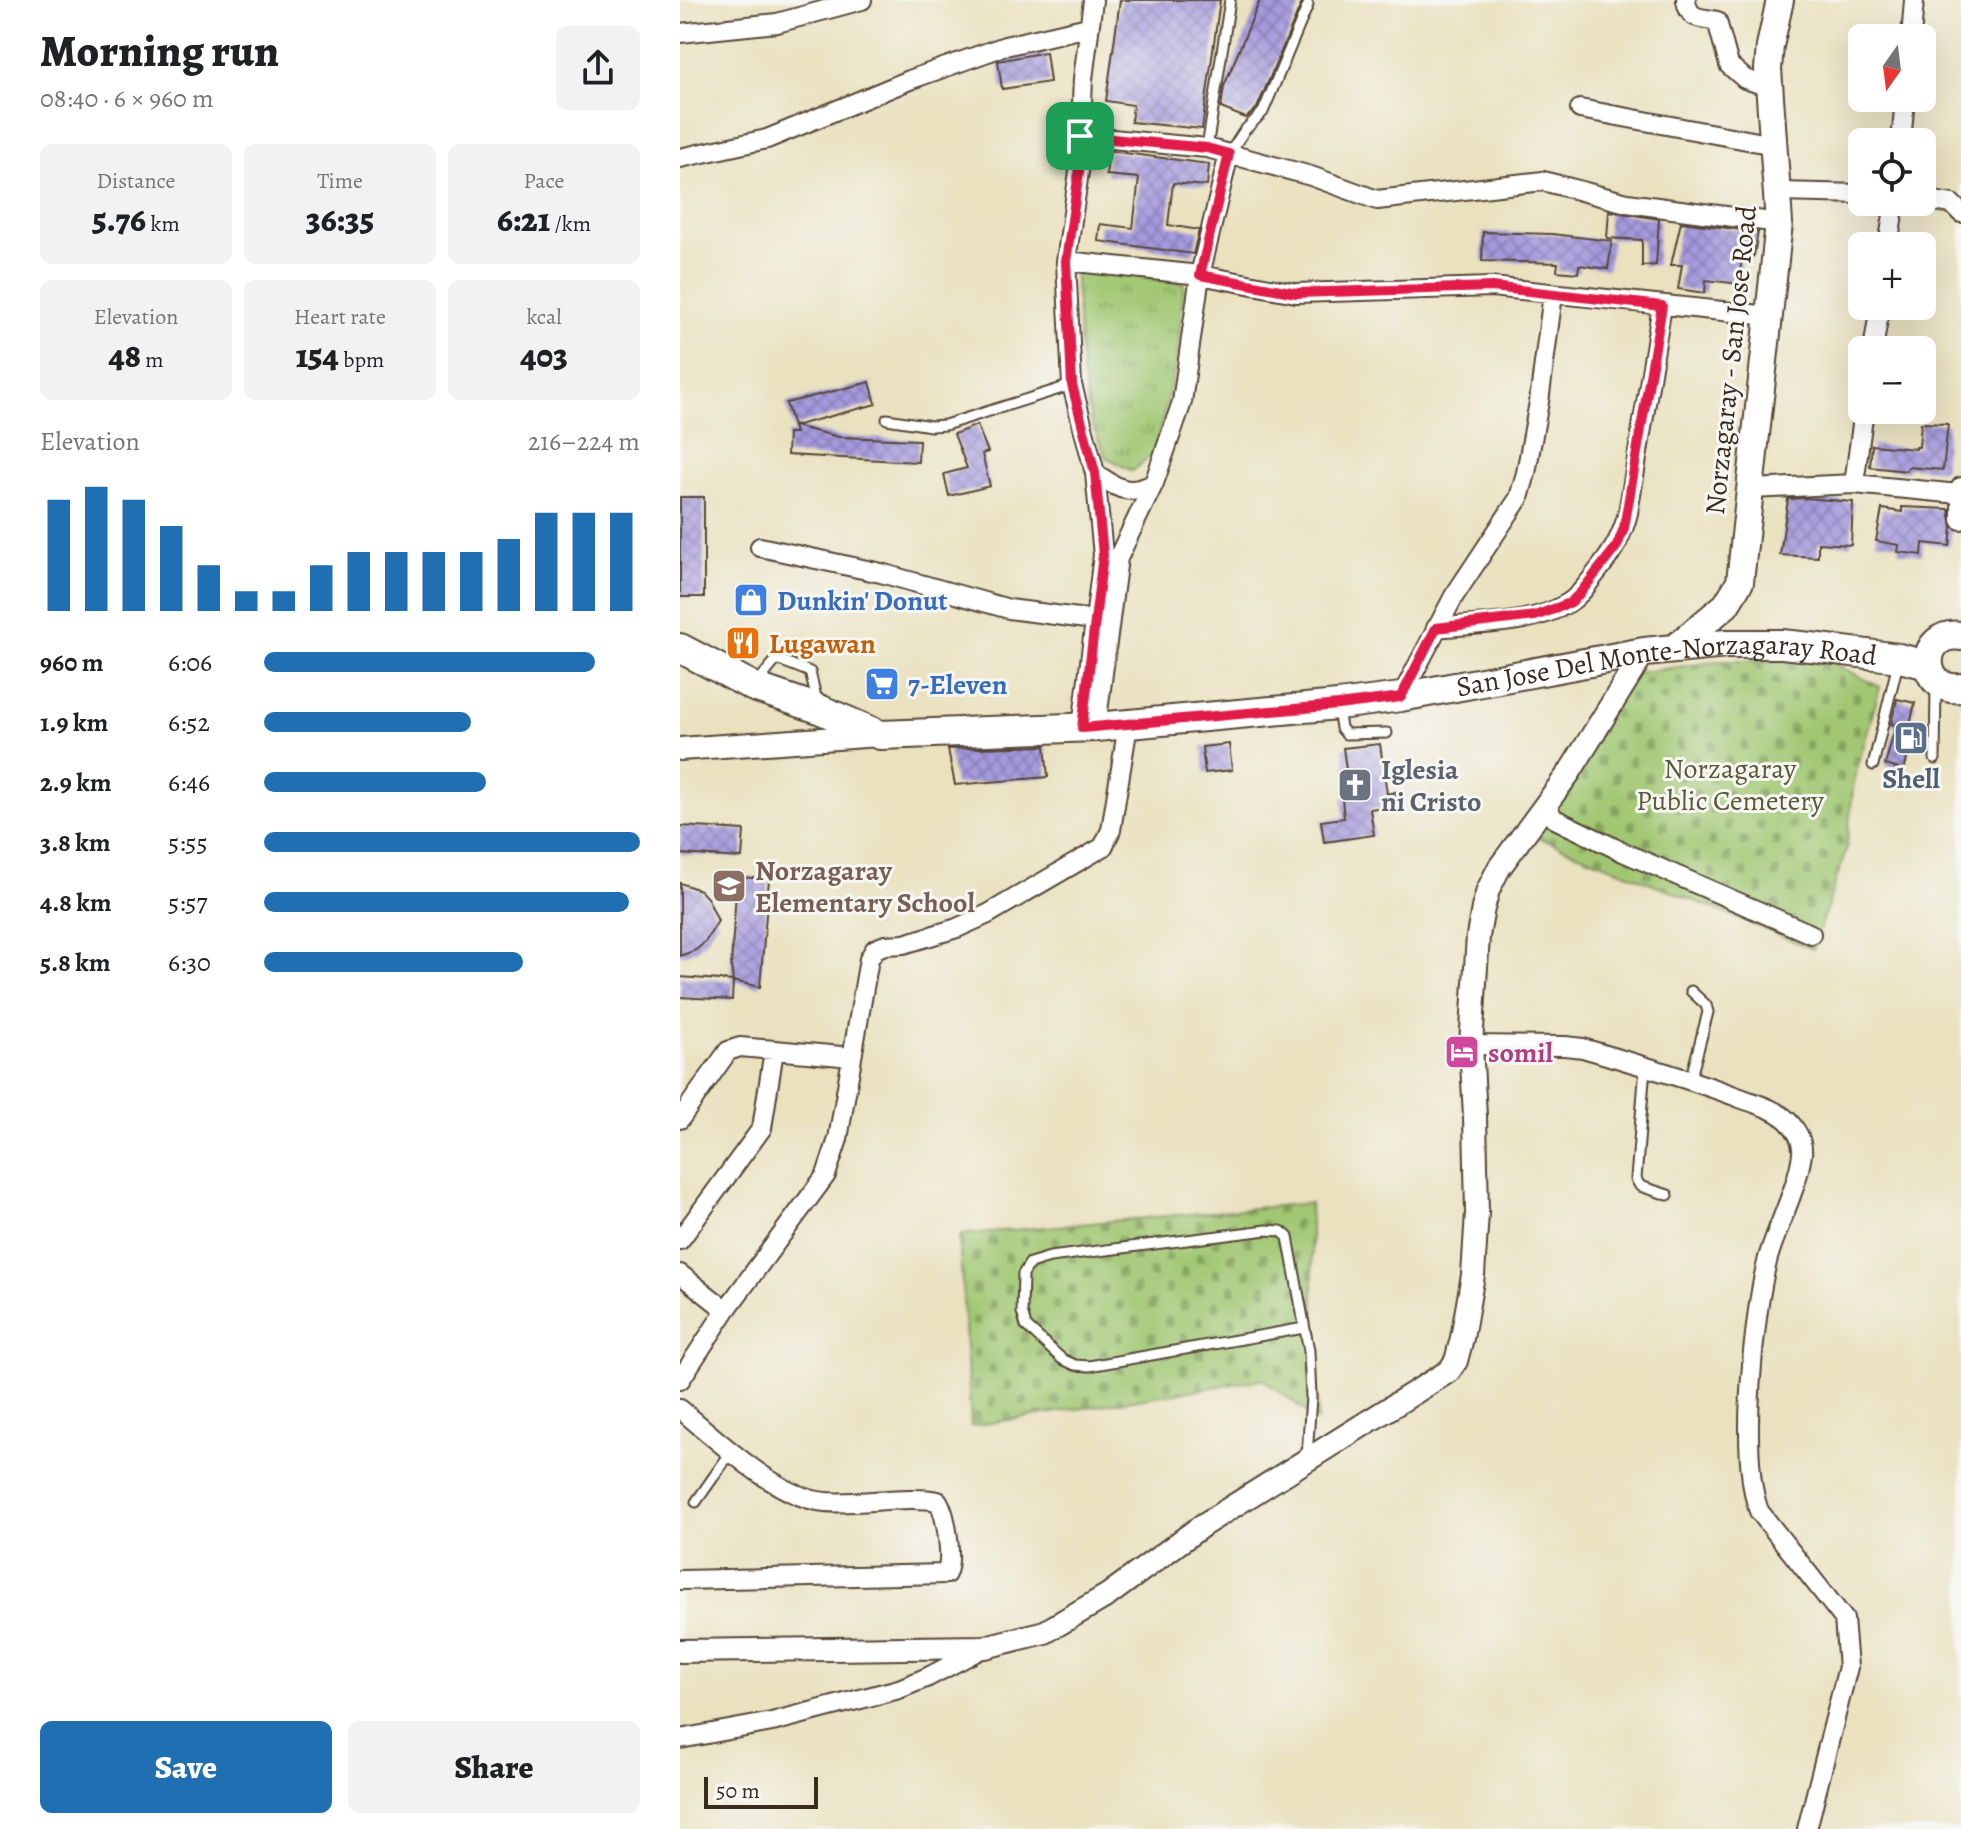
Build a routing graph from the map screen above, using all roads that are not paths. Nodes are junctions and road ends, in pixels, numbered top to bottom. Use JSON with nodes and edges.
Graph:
{"nodes":[{"id":1,"x":862,"y":0,"type":"edge"},
{"id":2,"x":1093,"y":0,"type":"edge"},
{"id":3,"x":1230,"y":0,"type":"edge"},
{"id":4,"x":1686,"y":0,"type":"edge"},
{"id":5,"x":1780,"y":0,"type":"edge"},
{"id":6,"x":1914,"y":0,"type":"edge"},
{"id":7,"x":1308,"y":5,"type":"dead end"},
{"id":8,"x":1912,"y":24,"type":"edge"},
{"id":9,"x":1088,"y":27,"type":"junction"},
{"id":10,"x":680,"y":33,"type":"edge"},
{"id":11,"x":1769,"y":87,"type":"junction"},
{"id":12,"x":1580,"y":109,"type":"dead end"},
{"id":13,"x":1080,"y":136,"type":"junction"},
{"id":14,"x":1774,"y":145,"type":"junction"},
{"id":15,"x":1207,"y":148,"type":"junction"},
{"id":16,"x":1229,"y":154,"type":"junction"},
{"id":17,"x":680,"y":158,"type":"edge"},
{"id":18,"x":1778,"y":192,"type":"junction"},
{"id":19,"x":1848,"y":194,"type":"edge"},
{"id":20,"x":1936,"y":201,"type":"edge"},
{"id":21,"x":1958,"y":205,"type":"edge"},
{"id":22,"x":1779,"y":223,"type":"junction"},
{"id":23,"x":1066,"y":261,"type":"junction"},
{"id":24,"x":1200,"y":275,"type":"junction"},
{"id":25,"x":1553,"y":294,"type":"junction"},
{"id":26,"x":1662,"y":306,"type":"junction"},
{"id":27,"x":1770,"y":316,"type":"junction"},
{"id":28,"x":1072,"y":385,"type":"junction"},
{"id":29,"x":887,"y":419,"type":"dead end"},
{"id":30,"x":1862,"y":424,"type":"edge"},
{"id":31,"x":1095,"y":473,"type":"junction"},
{"id":32,"x":1154,"y":483,"type":"junction"},
{"id":33,"x":1854,"y":484,"type":"junction"},
{"id":34,"x":1751,"y":489,"type":"junction"},
{"id":35,"x":1960,"y":491,"type":"edge"},
{"id":36,"x":1961,"y":520,"type":"edge"},
{"id":37,"x":760,"y":547,"type":"dead end"},
{"id":38,"x":1094,"y":620,"type":"junction"},
{"id":39,"x":1436,"y":628,"type":"junction"},
{"id":40,"x":1961,"y":636,"type":"edge"},
{"id":41,"x":680,"y":648,"type":"edge"},
{"id":42,"x":1658,"y":651,"type":"junction"},
{"id":43,"x":1899,"y":658,"type":"junction"},
{"id":44,"x":1942,"y":678,"type":"edge"},
{"id":45,"x":1401,"y":697,"type":"junction"},
{"id":46,"x":1338,"y":705,"type":"junction"},
{"id":47,"x":1128,"y":725,"type":"junction"},
{"id":48,"x":1089,"y":728,"type":"junction"},
{"id":49,"x":1387,"y":733,"type":"dead end"},
{"id":50,"x":880,"y":735,"type":"junction"},
{"id":51,"x":680,"y":749,"type":"edge"},
{"id":52,"x":1935,"y":759,"type":"dead end"},
{"id":53,"x":1873,"y":765,"type":"dead end"},
{"id":54,"x":1547,"y":803,"type":"junction"},
{"id":55,"x":1811,"y":934,"type":"dead end"},
{"id":56,"x":1691,"y":991,"type":"dead end"},
{"id":57,"x":1471,"y":1045,"type":"junction"},
{"id":58,"x":774,"y":1050,"type":"junction"},
{"id":59,"x":852,"y":1057,"type":"junction"},
{"id":60,"x":1645,"y":1067,"type":"junction"},
{"id":61,"x":1690,"y":1081,"type":"junction"},
{"id":62,"x":680,"y":1119,"type":"edge"},
{"id":63,"x":1668,"y":1195,"type":"dead end"},
{"id":64,"x":680,"y":1240,"type":"edge"},
{"id":65,"x":680,"y":1274,"type":"edge"},
{"id":66,"x":726,"y":1310,"type":"junction"},
{"id":67,"x":1304,"y":1328,"type":"junction"},
{"id":68,"x":680,"y":1380,"type":"edge"},
{"id":69,"x":680,"y":1409,"type":"edge"},
{"id":70,"x":732,"y":1451,"type":"junction"},
{"id":71,"x":1306,"y":1459,"type":"junction"},
{"id":72,"x":696,"y":1502,"type":"dead end"},
{"id":73,"x":680,"y":1580,"type":"edge"},
{"id":74,"x":985,"y":1647,"type":"junction"},
{"id":75,"x":680,"y":1651,"type":"edge"},
{"id":76,"x":680,"y":1739,"type":"edge"},
{"id":77,"x":1807,"y":1829,"type":"edge"}],
"edges":[{"from":1,"to":10,"type":"street"},
{"from":2,"to":9,"type":"street"},
{"from":3,"to":15,"type":"lane"},
{"from":4,"to":11,"type":"street"},
{"from":5,"to":11,"type":"main road","name":"Norzagaray - San Jose Road"},
{"from":6,"to":8,"type":"street"},
{"from":7,"to":16,"type":"lane"},
{"from":9,"to":13,"type":"street"},
{"from":9,"to":17,"type":"street"},
{"from":11,"to":14,"type":"main road","name":"Norzagaray - San Jose Road"},
{"from":12,"to":14,"type":"street"},
{"from":13,"to":15,"type":"street"},
{"from":13,"to":23,"type":"street"},
{"from":14,"to":18,"type":"main road","name":"Norzagaray - San Jose Road"},
{"from":15,"to":16,"type":"street"},
{"from":16,"to":22,"type":"street"},
{"from":16,"to":24,"type":"street"},
{"from":18,"to":19,"type":"street"},
{"from":18,"to":22,"type":"main road","name":"Norzagaray - San Jose Road"},
{"from":20,"to":21,"type":"street"},
{"from":22,"to":27,"type":"main road","name":"Norzagaray - San Jose Road"},
{"from":23,"to":24,"type":"street"},
{"from":23,"to":28,"type":"street"},
{"from":24,"to":25,"type":"street"},
{"from":24,"to":32,"type":"street"},
{"from":25,"to":26,"type":"street"},
{"from":25,"to":39,"type":"street"},
{"from":26,"to":27,"type":"street"},
{"from":26,"to":39,"type":"street"},
{"from":27,"to":34,"type":"main road","name":"Norzagaray - San Jose Road"},
{"from":28,"to":29,"type":"lane"},
{"from":28,"to":31,"type":"street"},
{"from":30,"to":33,"type":"street"},
{"from":31,"to":32,"type":"street"},
{"from":31,"to":38,"type":"street"},
{"from":32,"to":48,"type":"street"},
{"from":33,"to":34,"type":"street"},
{"from":33,"to":35,"type":"street"},
{"from":34,"to":42,"type":"main road","name":"Norzagaray - San Jose Road"},
{"from":35,"to":36,"type":"street"},
{"from":37,"to":38,"type":"street"},
{"from":38,"to":48,"type":"street"},
{"from":39,"to":45,"type":"street"},
{"from":40,"to":44,"type":"main road"},
{"from":41,"to":50,"type":"main road"},
{"from":42,"to":43,"type":"main road","name":"San Jose Del Monte-Norzagaray Road"},
{"from":42,"to":45,"type":"main road","name":"San Jose Del Monte-Norzagaray Road"},
{"from":42,"to":54,"type":"street"},
{"from":43,"to":44,"type":"main road","name":"San Jose Del Monte-Norzagaray Road"},
{"from":43,"to":53,"type":"lane"},
{"from":44,"to":52,"type":"lane"},
{"from":45,"to":46,"type":"main road","name":"San Jose Del Monte-Norzagaray Road"},
{"from":46,"to":47,"type":"main road","name":"San Jose Del Monte-Norzagaray Road"},
{"from":46,"to":49,"type":"lane"},
{"from":47,"to":48,"type":"main road","name":"San Jose Del Monte-Norzagaray Road"},
{"from":47,"to":59,"type":"street"},
{"from":48,"to":50,"type":"main road","name":"San Jose Del Monte-Norzagaray Road"},
{"from":50,"to":51,"type":"street"},
{"from":54,"to":55,"type":"street"},
{"from":54,"to":57,"type":"street"},
{"from":56,"to":61,"type":"lane"},
{"from":57,"to":60,"type":"street"},
{"from":57,"to":71,"type":"street"},
{"from":58,"to":59,"type":"street"},
{"from":58,"to":62,"type":"street"},
{"from":58,"to":64,"type":"street"},
{"from":59,"to":66,"type":"street"},
{"from":60,"to":61,"type":"street"},
{"from":60,"to":63,"type":"lane"},
{"from":61,"to":77,"type":"street"},
{"from":65,"to":66,"type":"street"},
{"from":66,"to":68,"type":"street"},
{"from":67,"to":67,"type":"lane"},
{"from":67,"to":71,"type":"lane"},
{"from":69,"to":70,"type":"street"},
{"from":70,"to":72,"type":"lane"},
{"from":70,"to":73,"type":"street"},
{"from":71,"to":74,"type":"street"},
{"from":74,"to":75,"type":"street"},
{"from":74,"to":76,"type":"street"}]}
